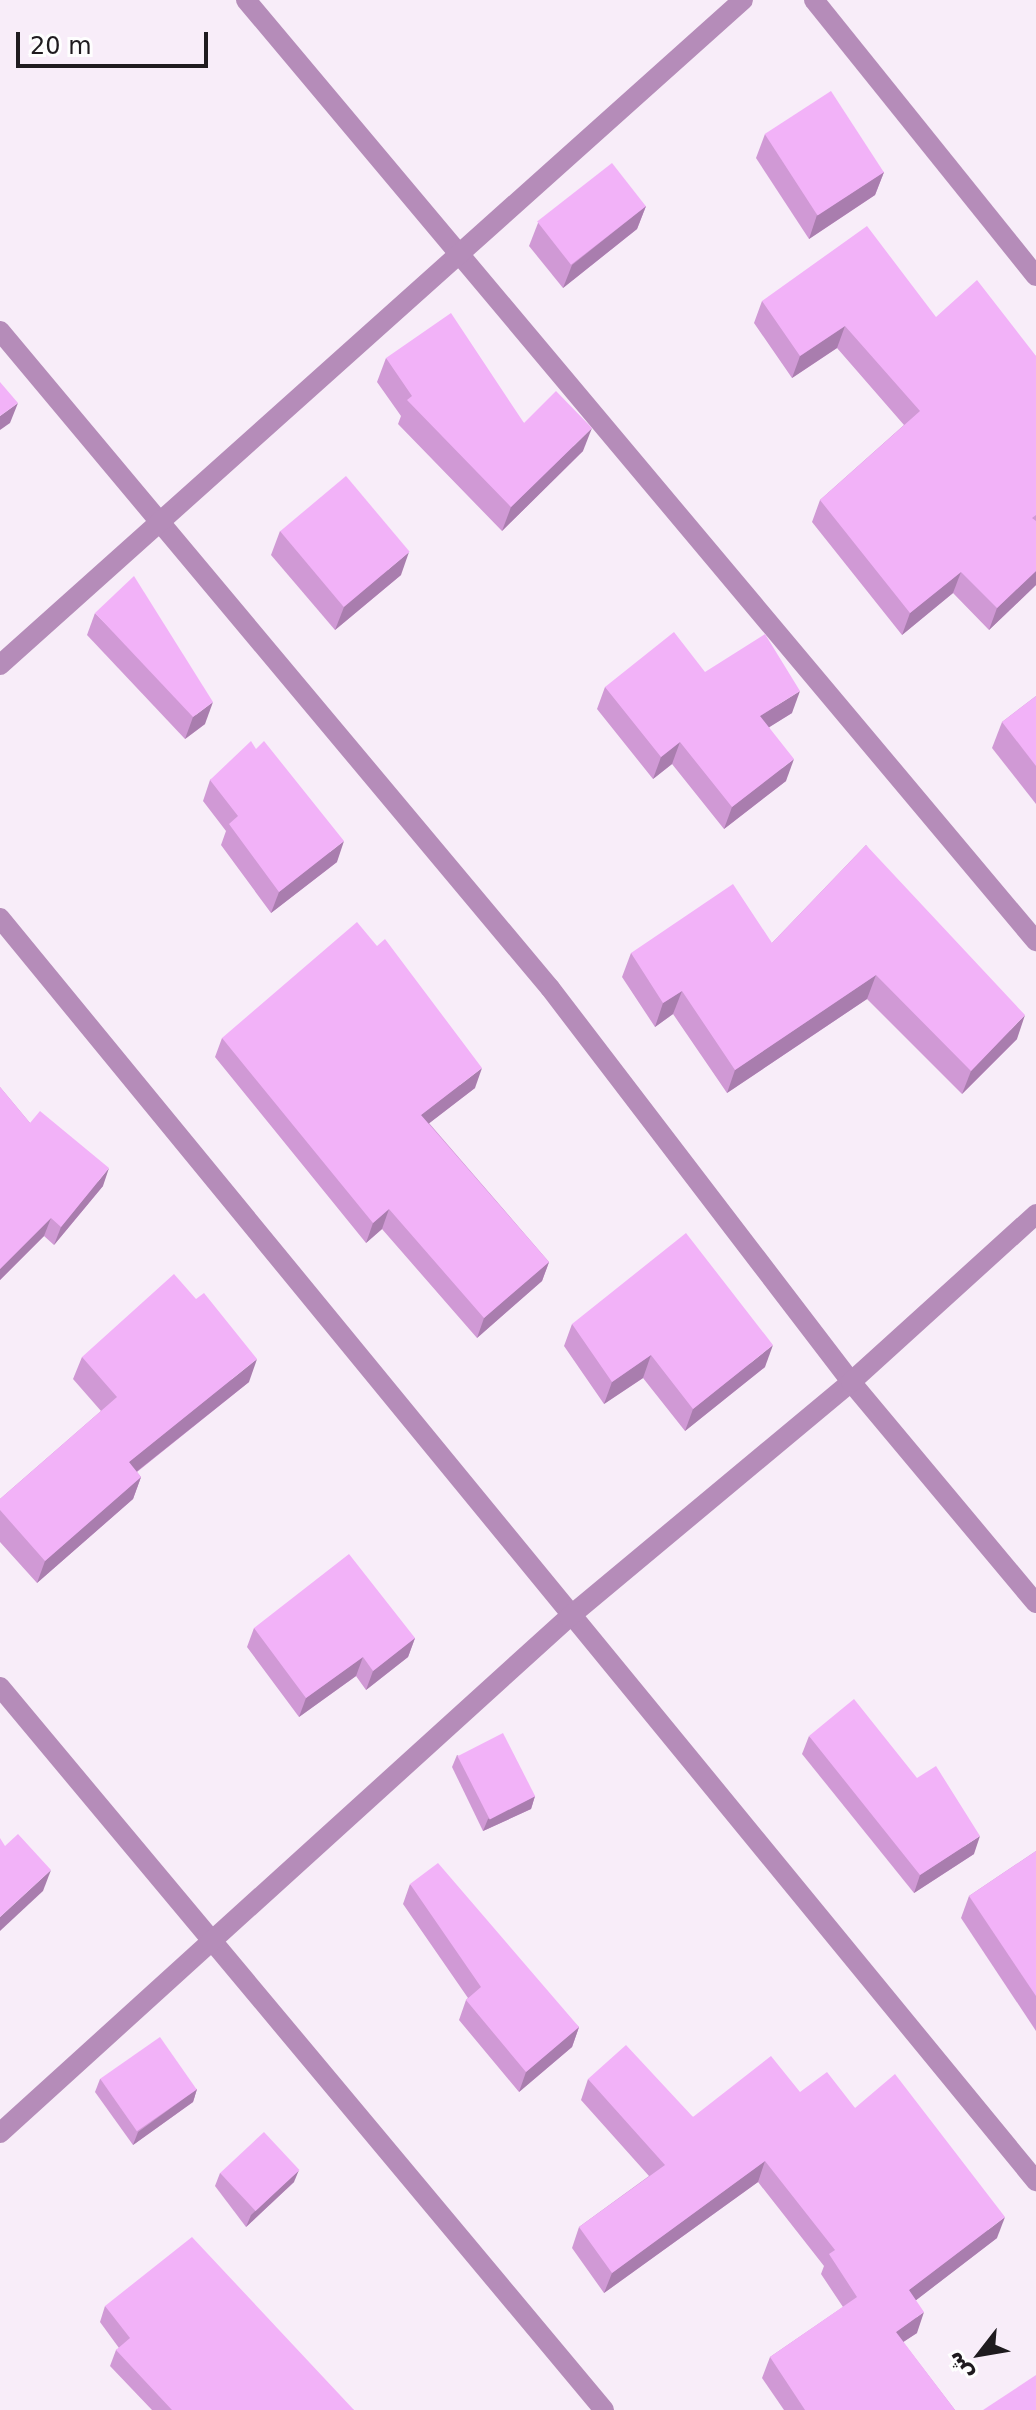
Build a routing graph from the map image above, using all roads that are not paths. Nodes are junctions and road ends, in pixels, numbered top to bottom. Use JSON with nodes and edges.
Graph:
{"nodes":[{"id":1,"x":246,"y":0,"type":"edge"},
{"id":2,"x":743,"y":0,"type":"edge"},
{"id":3,"x":814,"y":0,"type":"edge"},
{"id":4,"x":459,"y":257,"type":"junction"},
{"id":5,"x":1036,"y":276,"type":"edge"},
{"id":6,"x":0,"y":331,"type":"edge"},
{"id":7,"x":159,"y":521,"type":"junction"},
{"id":8,"x":0,"y":665,"type":"edge"},
{"id":9,"x":0,"y":918,"type":"edge"},
{"id":10,"x":1036,"y":941,"type":"edge"},
{"id":11,"x":1036,"y":1214,"type":"edge"},
{"id":12,"x":851,"y":1382,"type":"junction"},
{"id":13,"x":1036,"y":1603,"type":"edge"},
{"id":14,"x":569,"y":1617,"type":"junction"},
{"id":15,"x":0,"y":1687,"type":"edge"},
{"id":16,"x":211,"y":1940,"type":"junction"},
{"id":17,"x":0,"y":2133,"type":"edge"},
{"id":18,"x":1036,"y":2181,"type":"edge"},
{"id":19,"x":604,"y":2410,"type":"edge"}],
"edges":[{"from":1,"to":4,"type":"street"},
{"from":2,"to":4,"type":"street"},
{"from":3,"to":5,"type":"street"},
{"from":4,"to":7,"type":"street"},
{"from":4,"to":10,"type":"street"},
{"from":6,"to":7,"type":"street"},
{"from":7,"to":8,"type":"street"},
{"from":7,"to":12,"type":"street"},
{"from":9,"to":14,"type":"street"},
{"from":11,"to":12,"type":"street"},
{"from":12,"to":13,"type":"street"},
{"from":12,"to":14,"type":"street"},
{"from":14,"to":16,"type":"street"},
{"from":14,"to":18,"type":"street"},
{"from":15,"to":16,"type":"street"},
{"from":16,"to":17,"type":"street"},
{"from":16,"to":19,"type":"street"}]}
